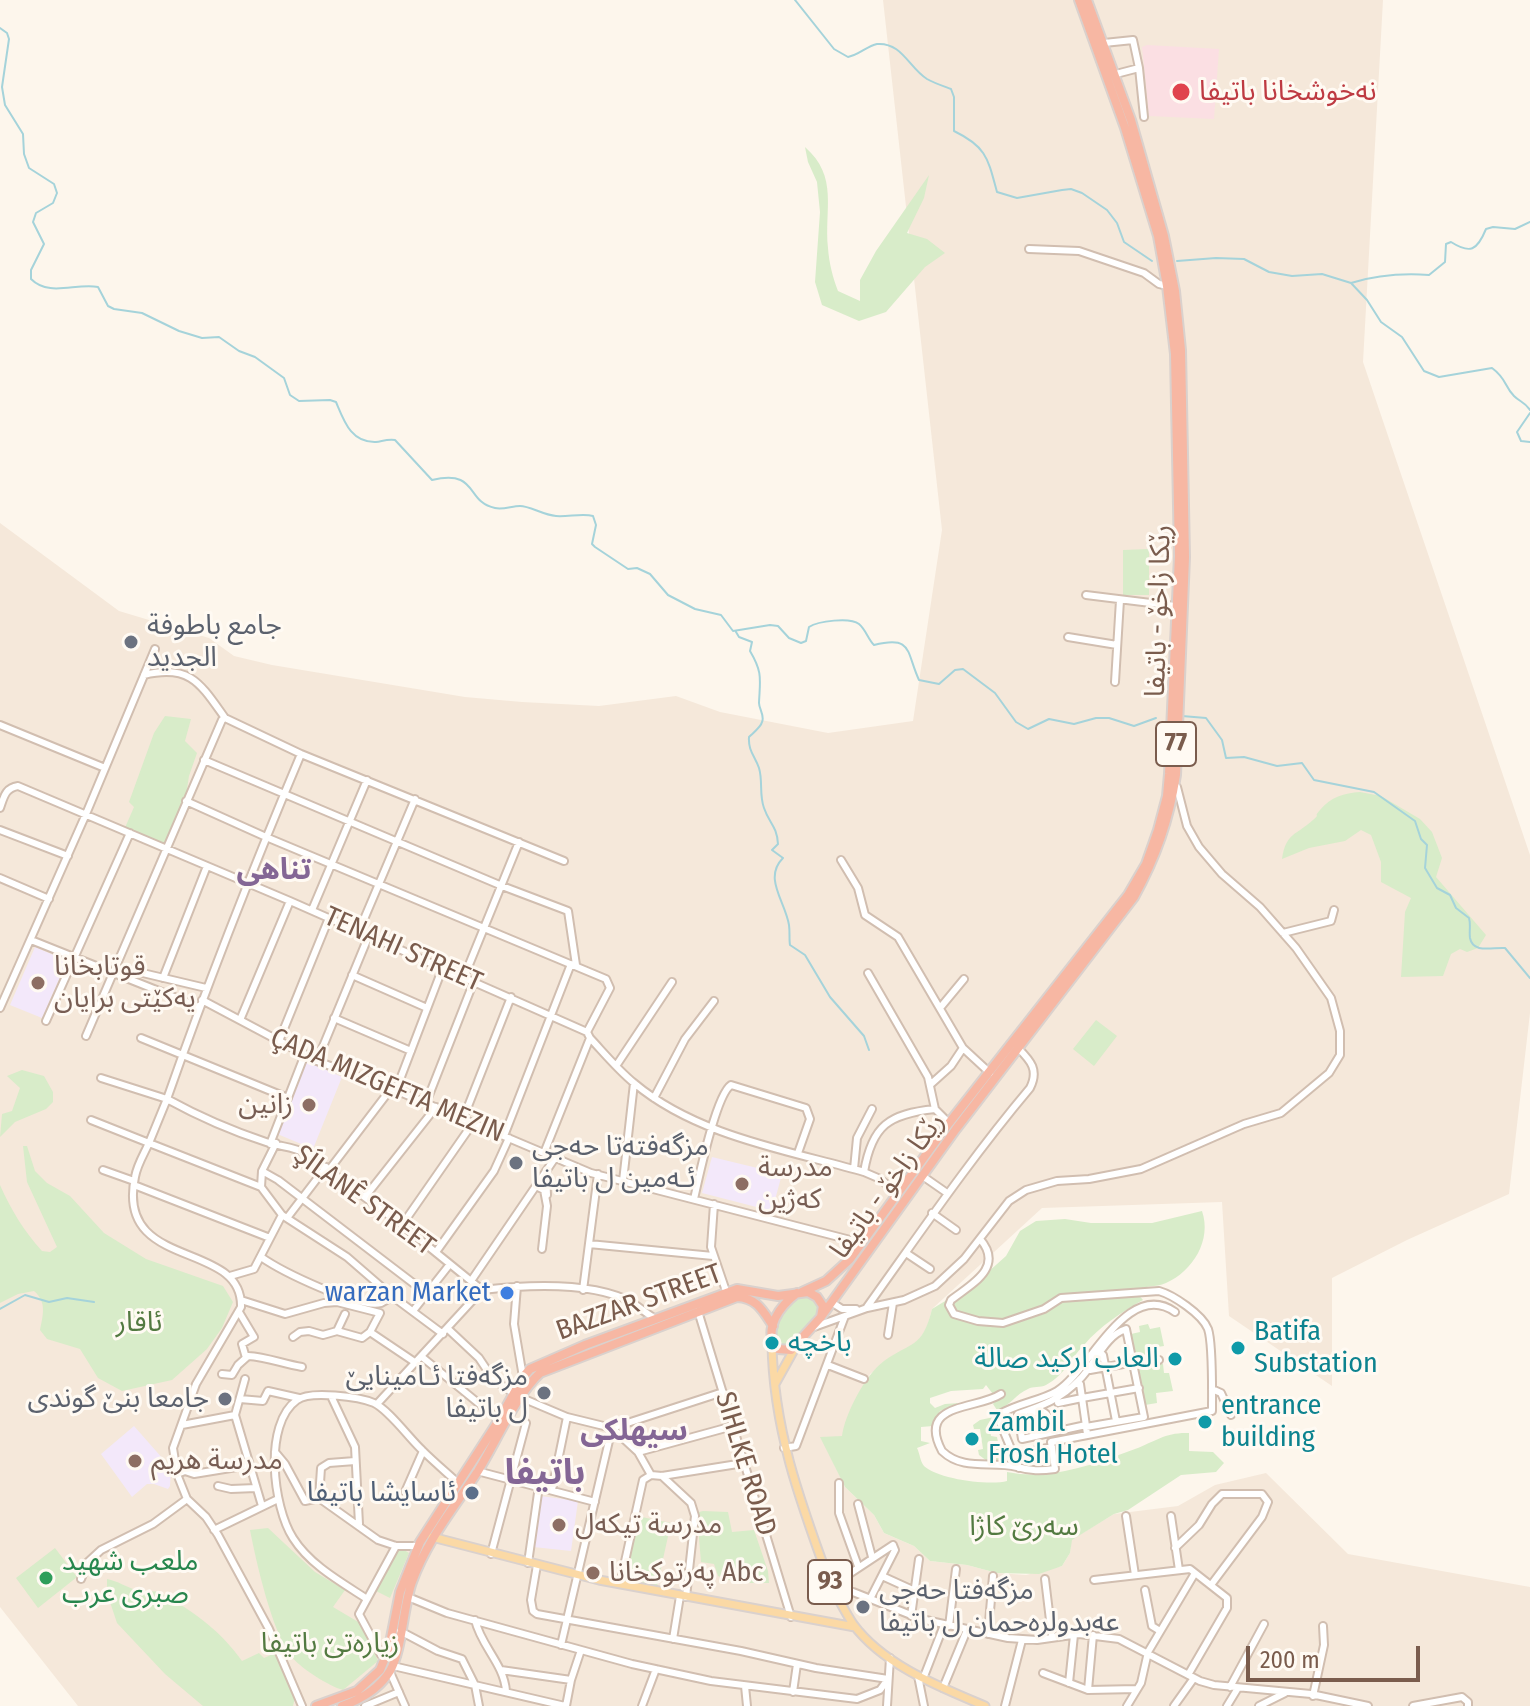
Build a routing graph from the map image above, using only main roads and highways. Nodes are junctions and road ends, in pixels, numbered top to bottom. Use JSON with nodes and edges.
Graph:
{"nodes":[{"id":1,"x":1079,"y":0,"type":"edge"},
{"id":2,"x":1087,"y":0,"type":"edge"},
{"id":3,"x":1112,"y":75,"type":"junction"},
{"id":4,"x":1173,"y":769,"type":"junction"},
{"id":5,"x":953,"y":1126,"type":"junction"},
{"id":6,"x":800,"y":1293,"type":"junction"},
{"id":7,"x":821,"y":1317,"type":"junction"},
{"id":8,"x":773,"y":1326,"type":"junction"},
{"id":9,"x":772,"y":1342,"type":"junction"},
{"id":10,"x":795,"y":1348,"type":"junction"},
{"id":11,"x":587,"y":1349,"type":"junction"},
{"id":12,"x":774,"y":1386,"type":"junction"},
{"id":13,"x":518,"y":1396,"type":"junction"},
{"id":14,"x":444,"y":1511,"type":"junction"},
{"id":15,"x":432,"y":1537,"type":"junction"},
{"id":16,"x":836,"y":1595,"type":"junction"},
{"id":17,"x":827,"y":1623,"type":"junction"},
{"id":18,"x":855,"y":1627,"type":"junction"},
{"id":19,"x":316,"y":1706,"type":"edge"},
{"id":20,"x":342,"y":1706,"type":"edge"},
{"id":21,"x":985,"y":1706,"type":"edge"}],
"edges":[{"from":1,"to":3,"type":"highway"},
{"from":2,"to":3,"type":"highway","name":"رێکا زاخۆ - باتیفا","number":"77"},
{"from":3,"to":4,"type":"highway"},
{"from":3,"to":4,"type":"highway","name":"رێکا زاخۆ - باتیفا","number":"77"},
{"from":4,"to":5,"type":"highway"},
{"from":4,"to":5,"type":"highway","name":"رێکا زاخۆ - باتیفا","number":"77"},
{"from":5,"to":6,"type":"highway","name":"رێکا زاخۆ - باتیفا"},
{"from":5,"to":7,"type":"highway","name":"رێکا زاخۆ - باتیفا"},
{"from":6,"to":7,"type":"highway"},
{"from":6,"to":8,"type":"highway"},
{"from":6,"to":11,"type":"highway","name":"BAZZAR STREET"},
{"from":7,"to":10,"type":"highway","name":"رێکا زاخۆ - باتیفا"},
{"from":8,"to":9,"type":"highway"},
{"from":8,"to":11,"type":"highway","name":"BAZZAR STREET"},
{"from":9,"to":10,"type":"highway"},
{"from":9,"to":12,"type":"main road","number":"93"},
{"from":10,"to":12,"type":"main road"},
{"from":11,"to":13,"type":"highway","name":"BAZZAR STREET"},
{"from":11,"to":13,"type":"highway","name":"BAZZAR STREET"},
{"from":12,"to":16,"type":"main road","number":"93"},
{"from":13,"to":14,"type":"highway","name":"BAZZAR STREET"},
{"from":13,"to":14,"type":"highway","name":"BAZZAR STREET"},
{"from":14,"to":15,"type":"highway","name":"BAZZAR STREET"},
{"from":14,"to":19,"type":"highway","name":"BAZZAR STREET"},
{"from":15,"to":17,"type":"main road"},
{"from":15,"to":20,"type":"highway","name":"BAZZAR STREET"},
{"from":16,"to":17,"type":"main road"},
{"from":16,"to":18,"type":"main road","number":"93"},
{"from":17,"to":18,"type":"main road"},
{"from":18,"to":21,"type":"main road","number":"93"}]}
